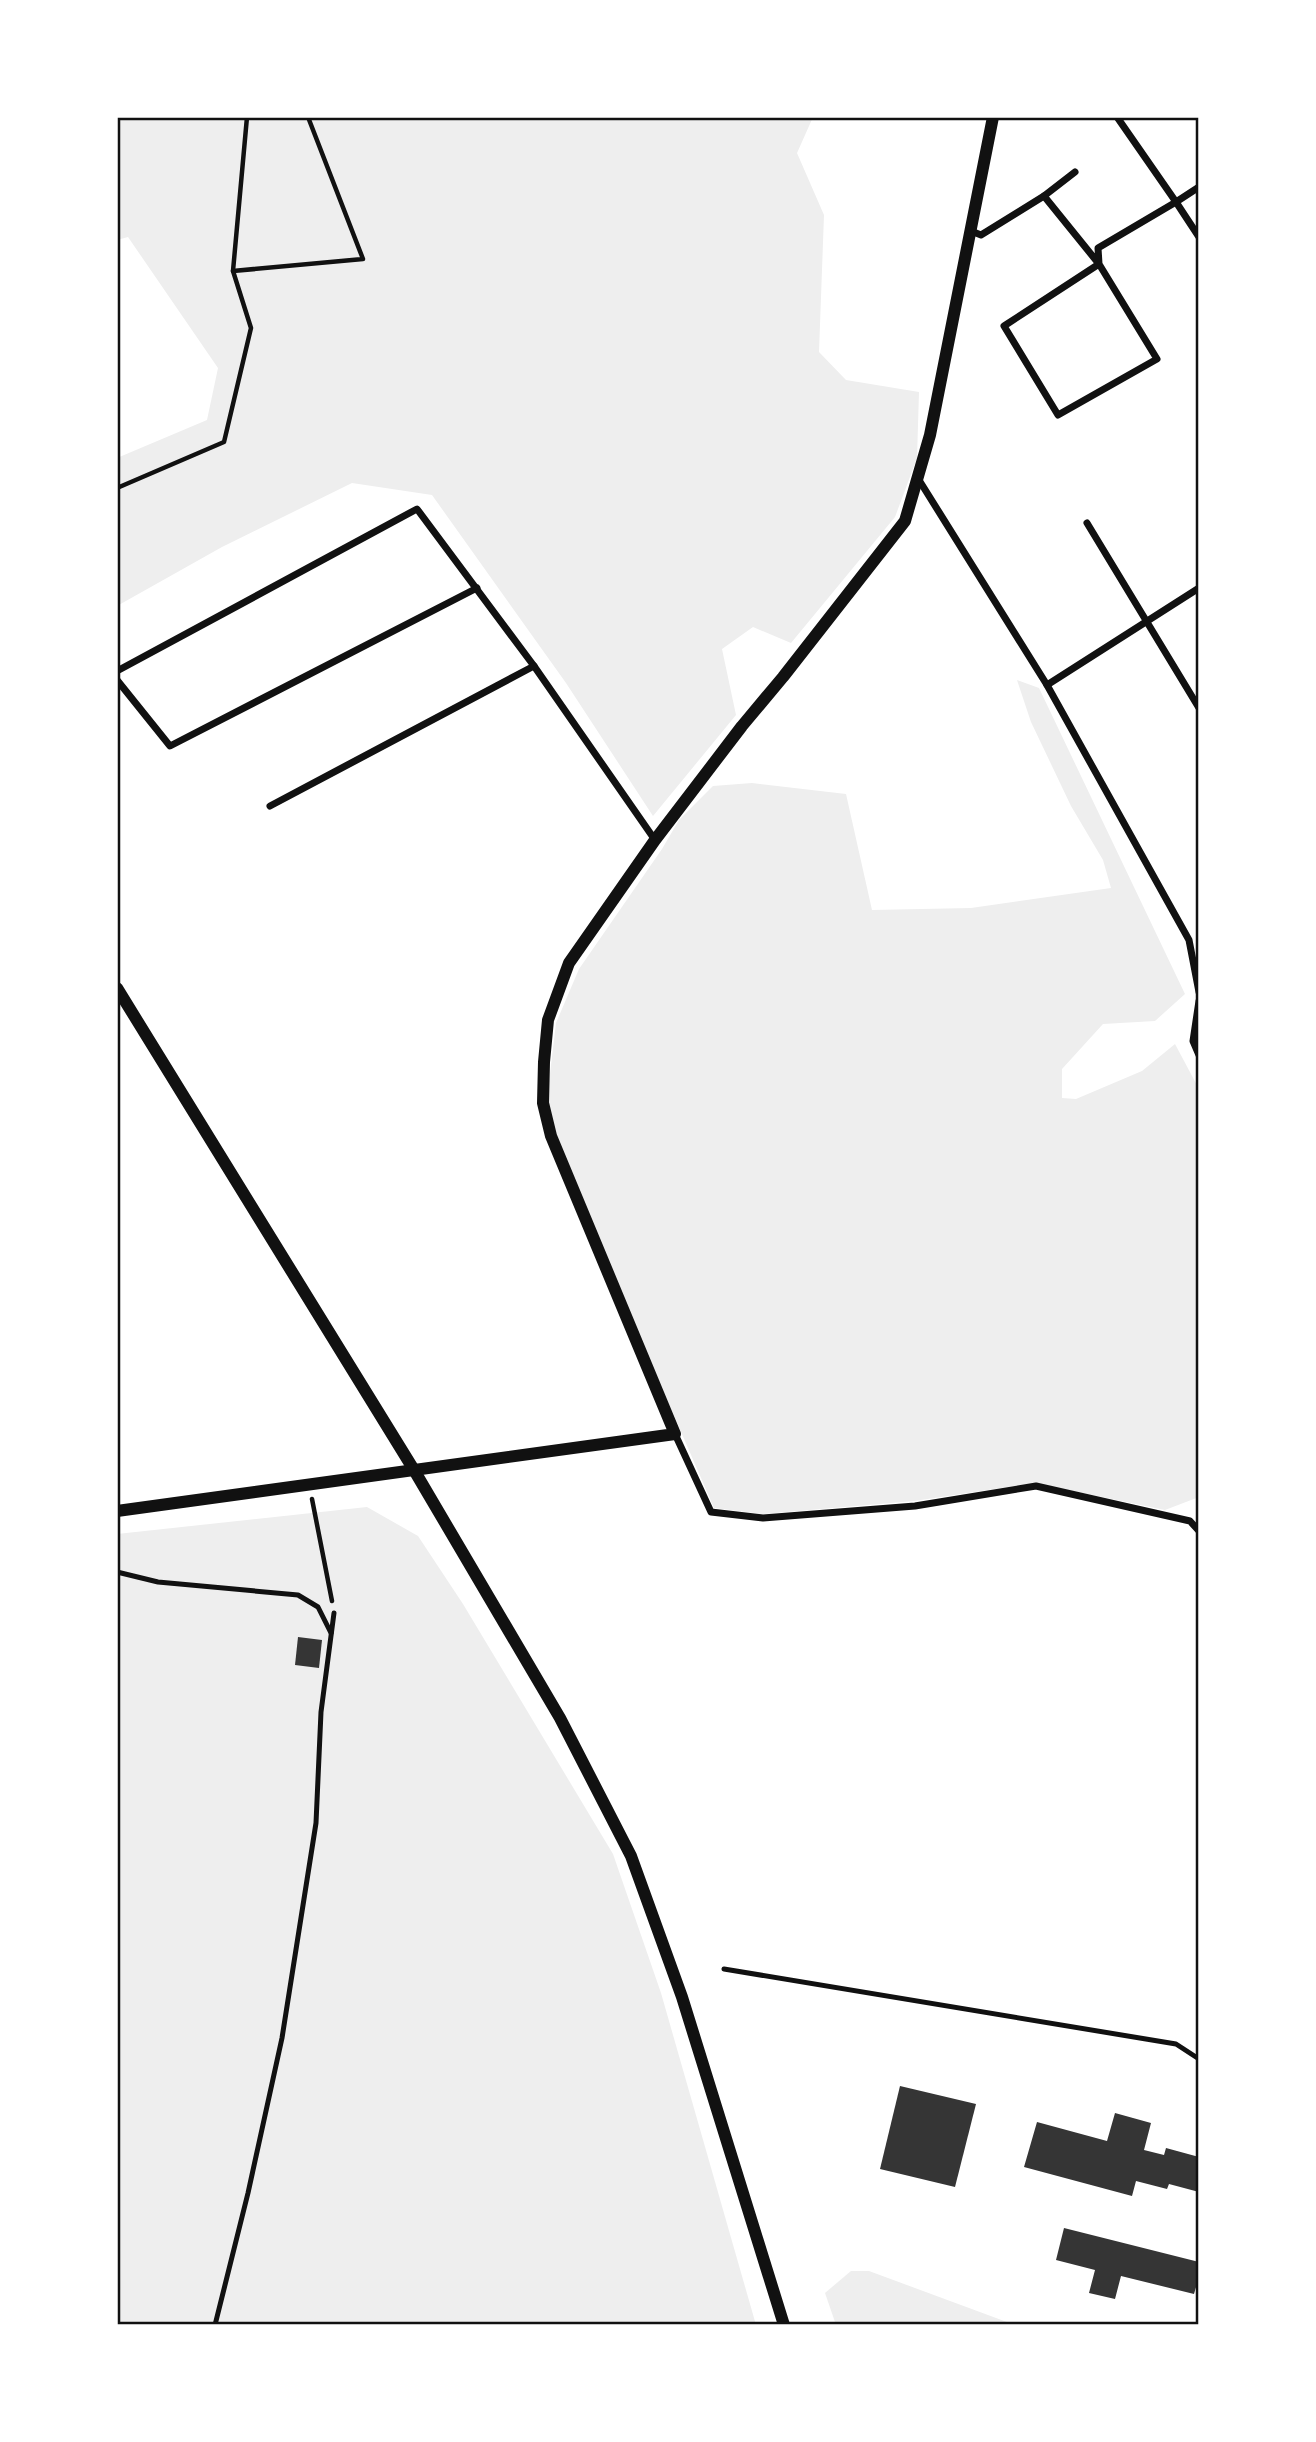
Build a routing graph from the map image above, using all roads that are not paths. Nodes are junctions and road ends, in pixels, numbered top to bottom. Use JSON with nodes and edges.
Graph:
{"nodes":[{"id":1,"x":993,"y":117,"type":"edge"},
{"id":2,"x":1117,"y":117,"type":"edge"},
{"id":3,"x":1075,"y":172,"type":"dead end"},
{"id":4,"x":1199,"y":187,"type":"edge"},
{"id":5,"x":1044,"y":196,"type":"junction"},
{"id":6,"x":1176,"y":202,"type":"junction"},
{"id":7,"x":971,"y":231,"type":"junction"},
{"id":8,"x":1199,"y":237,"type":"edge"},
{"id":9,"x":1099,"y":264,"type":"junction"},
{"id":10,"x":919,"y":480,"type":"junction"},
{"id":11,"x":1087,"y":523,"type":"dead end"},
{"id":12,"x":1199,"y":588,"type":"edge"},
{"id":13,"x":477,"y":589,"type":"junction"},
{"id":14,"x":1145,"y":620,"type":"junction"},
{"id":15,"x":534,"y":666,"type":"junction"},
{"id":16,"x":117,"y":671,"type":"edge"},
{"id":17,"x":117,"y":680,"type":"edge"},
{"id":18,"x":1047,"y":685,"type":"junction"},
{"id":19,"x":1199,"y":708,"type":"edge"},
{"id":20,"x":270,"y":806,"type":"dead end"},
{"id":21,"x":655,"y":840,"type":"junction"},
{"id":22,"x":117,"y":988,"type":"edge"},
{"id":23,"x":1199,"y":992,"type":"edge"},
{"id":24,"x":1199,"y":1001,"type":"edge"},
{"id":25,"x":1199,"y":1055,"type":"edge"},
{"id":26,"x":676,"y":1433,"type":"junction"},
{"id":27,"x":414,"y":1470,"type":"junction"},
{"id":28,"x":117,"y":1511,"type":"edge"},
{"id":29,"x":1199,"y":1531,"type":"edge"},
{"id":30,"x":117,"y":1572,"type":"edge"},
{"id":31,"x":334,"y":1613,"type":"road end"},
{"id":32,"x":332,"y":1636,"type":"junction"},
{"id":33,"x":724,"y":1969,"type":"dead end"},
{"id":34,"x":1199,"y":2059,"type":"edge"},
{"id":35,"x":215,"y":2325,"type":"edge"},
{"id":36,"x":784,"y":2325,"type":"edge"}],
"edges":[{"from":1,"to":7,"type":"street"},
{"from":2,"to":6,"type":"street"},
{"from":3,"to":5,"type":"street"},
{"from":4,"to":6,"type":"street"},
{"from":5,"to":7,"type":"street"},
{"from":5,"to":9,"type":"street"},
{"from":6,"to":8,"type":"street"},
{"from":6,"to":9,"type":"street"},
{"from":7,"to":10,"type":"street"},
{"from":9,"to":9,"type":"street"},
{"from":10,"to":18,"type":"street"},
{"from":10,"to":21,"type":"street"},
{"from":11,"to":14,"type":"street"},
{"from":12,"to":14,"type":"street"},
{"from":13,"to":15,"type":"street"},
{"from":13,"to":16,"type":"street"},
{"from":13,"to":17,"type":"street"},
{"from":14,"to":18,"type":"street"},
{"from":14,"to":19,"type":"street"},
{"from":15,"to":20,"type":"street"},
{"from":15,"to":21,"type":"street"},
{"from":18,"to":23,"type":"street"},
{"from":21,"to":26,"type":"street"},
{"from":22,"to":27,"type":"street"},
{"from":24,"to":25,"type":"street"},
{"from":26,"to":27,"type":"street"},
{"from":26,"to":29,"type":"street"},
{"from":27,"to":28,"type":"street"},
{"from":27,"to":36,"type":"street"},
{"from":30,"to":32,"type":"lane"},
{"from":31,"to":32,"type":"lane"},
{"from":32,"to":35,"type":"lane"},
{"from":33,"to":34,"type":"lane"}]}
